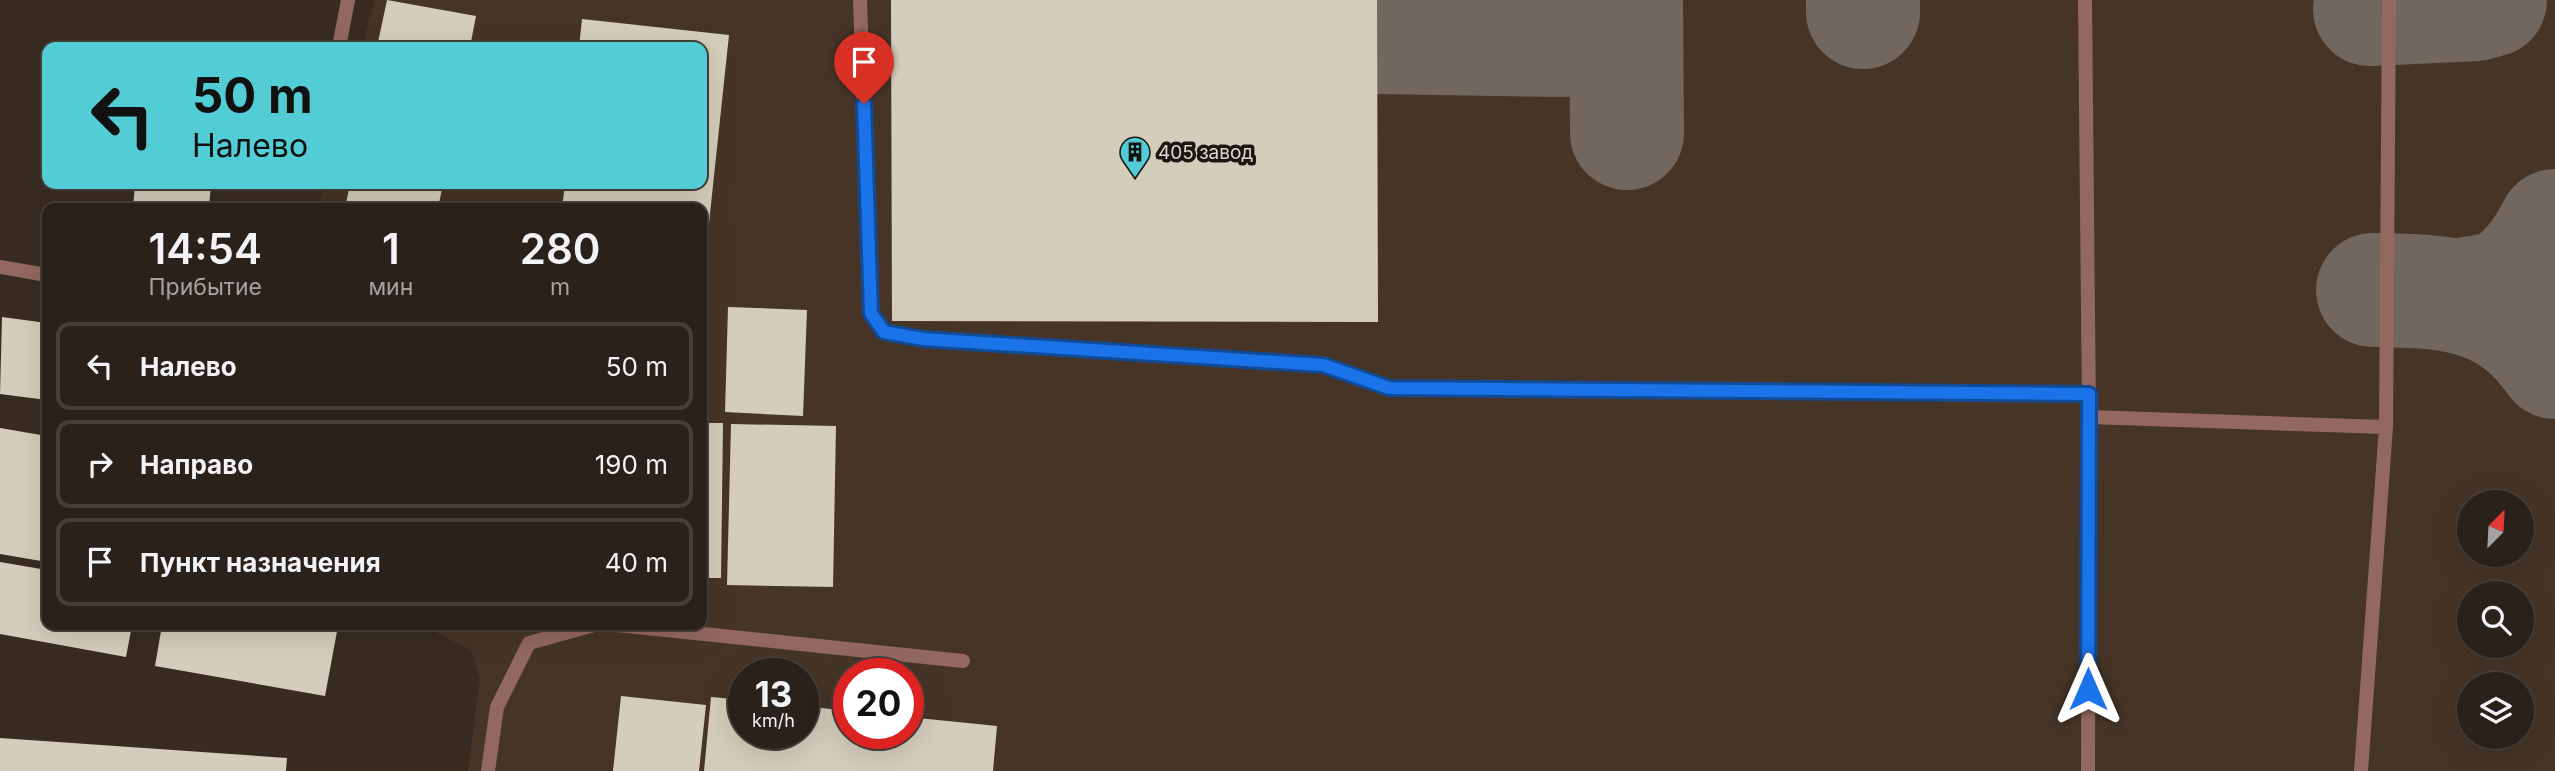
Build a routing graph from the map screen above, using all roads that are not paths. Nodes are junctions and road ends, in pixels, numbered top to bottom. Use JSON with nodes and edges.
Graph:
{"nodes":[{"id":1,"x":348,"y":0,"type":"edge"},
{"id":2,"x":860,"y":0,"type":"edge"},
{"id":3,"x":2085,"y":0,"type":"edge"},
{"id":4,"x":2389,"y":0,"type":"edge"},
{"id":5,"x":340,"y":42,"type":"edge"},
{"id":6,"x":0,"y":267,"type":"edge"},
{"id":7,"x":42,"y":274,"type":"edge"},
{"id":8,"x":2089,"y":394,"type":"junction"},
{"id":9,"x":2089,"y":417,"type":"junction"},
{"id":10,"x":2386,"y":427,"type":"junction"},
{"id":11,"x":576,"y":630,"type":"edge"},
{"id":12,"x":665,"y":630,"type":"edge"},
{"id":13,"x":963,"y":661,"type":"dead end"},
{"id":14,"x":488,"y":771,"type":"edge"},
{"id":15,"x":2088,"y":771,"type":"edge"},
{"id":16,"x":2361,"y":771,"type":"edge"}],
"edges":[{"from":1,"to":5,"type":"lane"},
{"from":2,"to":8,"type":"lane"},
{"from":3,"to":8,"type":"lane"},
{"from":4,"to":10,"type":"lane"},
{"from":6,"to":7,"type":"lane"},
{"from":8,"to":9,"type":"lane"},
{"from":9,"to":10,"type":"lane"},
{"from":9,"to":15,"type":"lane"},
{"from":10,"to":16,"type":"lane"},
{"from":11,"to":14,"type":"lane"},
{"from":12,"to":13,"type":"lane"}]}
